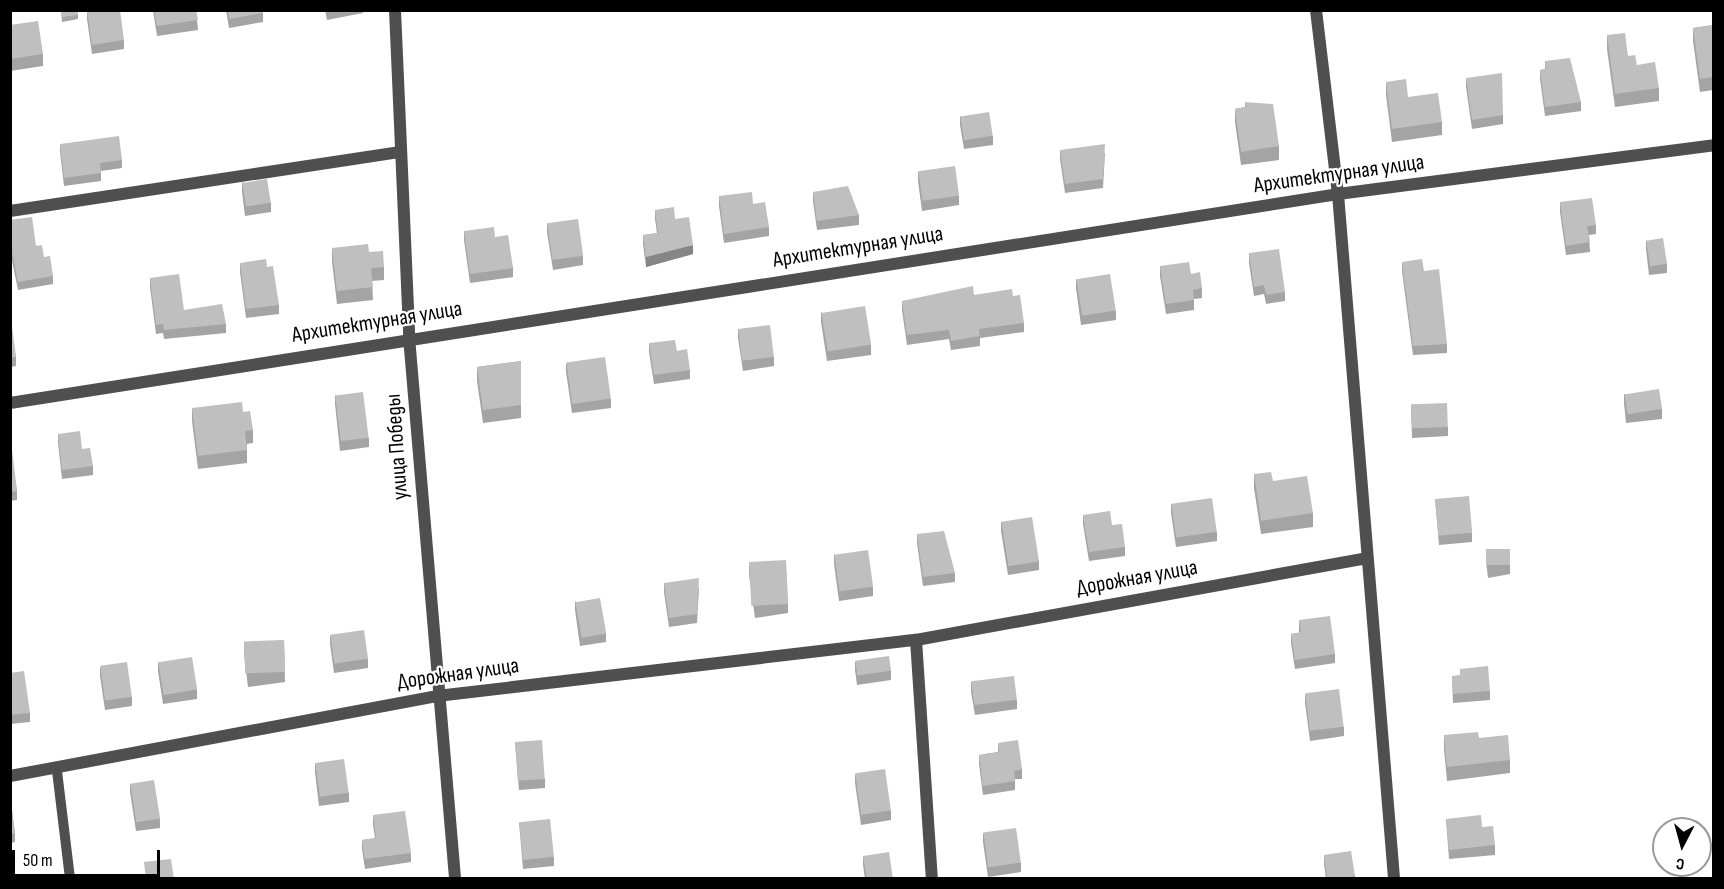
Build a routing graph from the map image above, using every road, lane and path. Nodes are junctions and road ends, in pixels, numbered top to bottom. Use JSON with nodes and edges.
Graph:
{"nodes":[{"id":1,"x":395,"y":10,"type":"edge"},
{"id":2,"x":1316,"y":10,"type":"edge"},
{"id":3,"x":1713,"y":145,"type":"edge"},
{"id":4,"x":401,"y":152,"type":"junction"},
{"id":5,"x":1338,"y":194,"type":"junction"},
{"id":6,"x":10,"y":211,"type":"edge"},
{"id":7,"x":409,"y":337,"type":"junction"},
{"id":8,"x":10,"y":403,"type":"edge"},
{"id":9,"x":1366,"y":558,"type":"junction"},
{"id":10,"x":916,"y":640,"type":"junction"},
{"id":11,"x":437,"y":696,"type":"junction"},
{"id":12,"x":57,"y":771,"type":"junction"},
{"id":13,"x":10,"y":776,"type":"edge"},
{"id":14,"x":70,"y":879,"type":"edge"},
{"id":15,"x":455,"y":879,"type":"edge"},
{"id":16,"x":933,"y":879,"type":"edge"},
{"id":17,"x":1394,"y":879,"type":"edge"}],
"edges":[{"from":1,"to":4,"type":"street","name":"улица Победы"},
{"from":2,"to":5,"type":"street"},
{"from":3,"to":5,"type":"street","name":"Архитектурная улица"},
{"from":4,"to":6,"type":"street"},
{"from":4,"to":7,"type":"street","name":"улица Победы"},
{"from":5,"to":7,"type":"street","name":"Архитектурная улица"},
{"from":5,"to":9,"type":"street"},
{"from":7,"to":8,"type":"street","name":"Архитектурная улица"},
{"from":7,"to":11,"type":"street","name":"улица Победы"},
{"from":9,"to":10,"type":"street","name":"Дорожная улица"},
{"from":9,"to":17,"type":"street"},
{"from":10,"to":11,"type":"street","name":"Дорожная улица"},
{"from":10,"to":16,"type":"street"},
{"from":11,"to":12,"type":"street","name":"Дорожная улица"},
{"from":11,"to":15,"type":"street","name":"улица Победы"},
{"from":12,"to":13,"type":"street","name":"Дорожная улица"},
{"from":12,"to":14,"type":"lane"}]}
